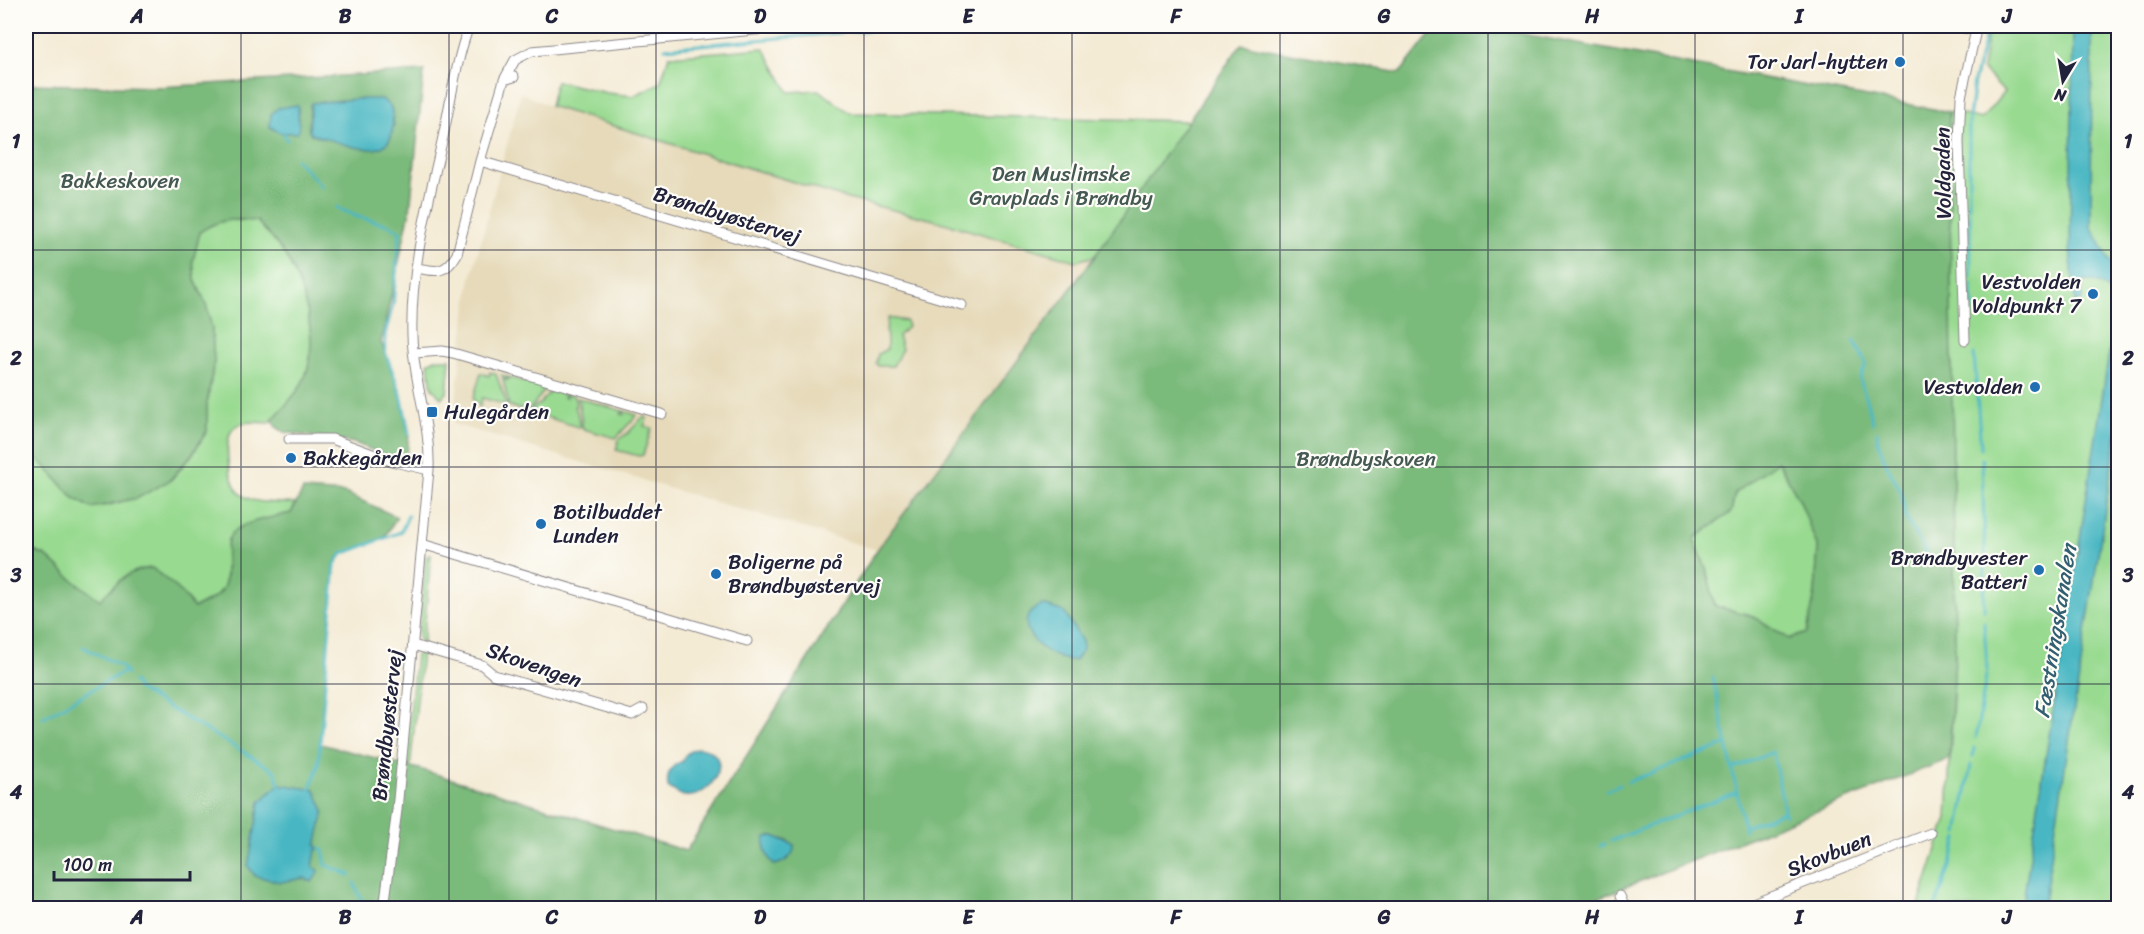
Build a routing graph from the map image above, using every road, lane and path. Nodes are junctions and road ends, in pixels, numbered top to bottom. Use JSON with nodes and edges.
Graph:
{"nodes":[{"id":1,"x":469,"y":26,"type":"edge"},
{"id":2,"x":797,"y":26,"type":"edge"},
{"id":3,"x":1953,"y":26,"type":"edge"},
{"id":4,"x":480,"y":161,"type":"junction"},
{"id":5,"x":417,"y":268,"type":"junction"},
{"id":6,"x":962,"y":305,"type":"dead end"},
{"id":7,"x":1965,"y":340,"type":"dead end"},
{"id":8,"x":414,"y":353,"type":"junction"},
{"id":9,"x":662,"y":414,"type":"dead end"},
{"id":10,"x":289,"y":439,"type":"dead end"},
{"id":11,"x":429,"y":470,"type":"junction"},
{"id":12,"x":422,"y":544,"type":"junction"},
{"id":13,"x":747,"y":641,"type":"dead end"},
{"id":14,"x":413,"y":645,"type":"junction"},
{"id":15,"x":643,"y":709,"type":"dead end"},
{"id":16,"x":1931,"y":833,"type":"dead end"},
{"id":17,"x":1620,"y":896,"type":"dead end"},
{"id":18,"x":384,"y":909,"type":"edge"},
{"id":19,"x":1625,"y":909,"type":"edge"},
{"id":20,"x":1740,"y":909,"type":"edge"}],
"edges":[{"from":1,"to":5,"type":"street","name":"Brøndbyøstervej"},
{"from":2,"to":4,"type":"street"},
{"from":3,"to":7,"type":"street","name":"Voldgaden"},
{"from":4,"to":5,"type":"street"},
{"from":4,"to":6,"type":"street","name":"Brøndbyøstervej"},
{"from":5,"to":8,"type":"street","name":"Brøndbyøstervej"},
{"from":8,"to":9,"type":"street"},
{"from":8,"to":11,"type":"street","name":"Brøndbyøstervej"},
{"from":10,"to":11,"type":"street"},
{"from":11,"to":12,"type":"street","name":"Brøndbyøstervej"},
{"from":12,"to":13,"type":"street"},
{"from":12,"to":14,"type":"street","name":"Brøndbyøstervej"},
{"from":14,"to":15,"type":"street","name":"Skovengen"},
{"from":14,"to":18,"type":"street","name":"Brøndbyøstervej"},
{"from":16,"to":20,"type":"street","name":"Skovbuen"},
{"from":17,"to":19,"type":"street"}]}
